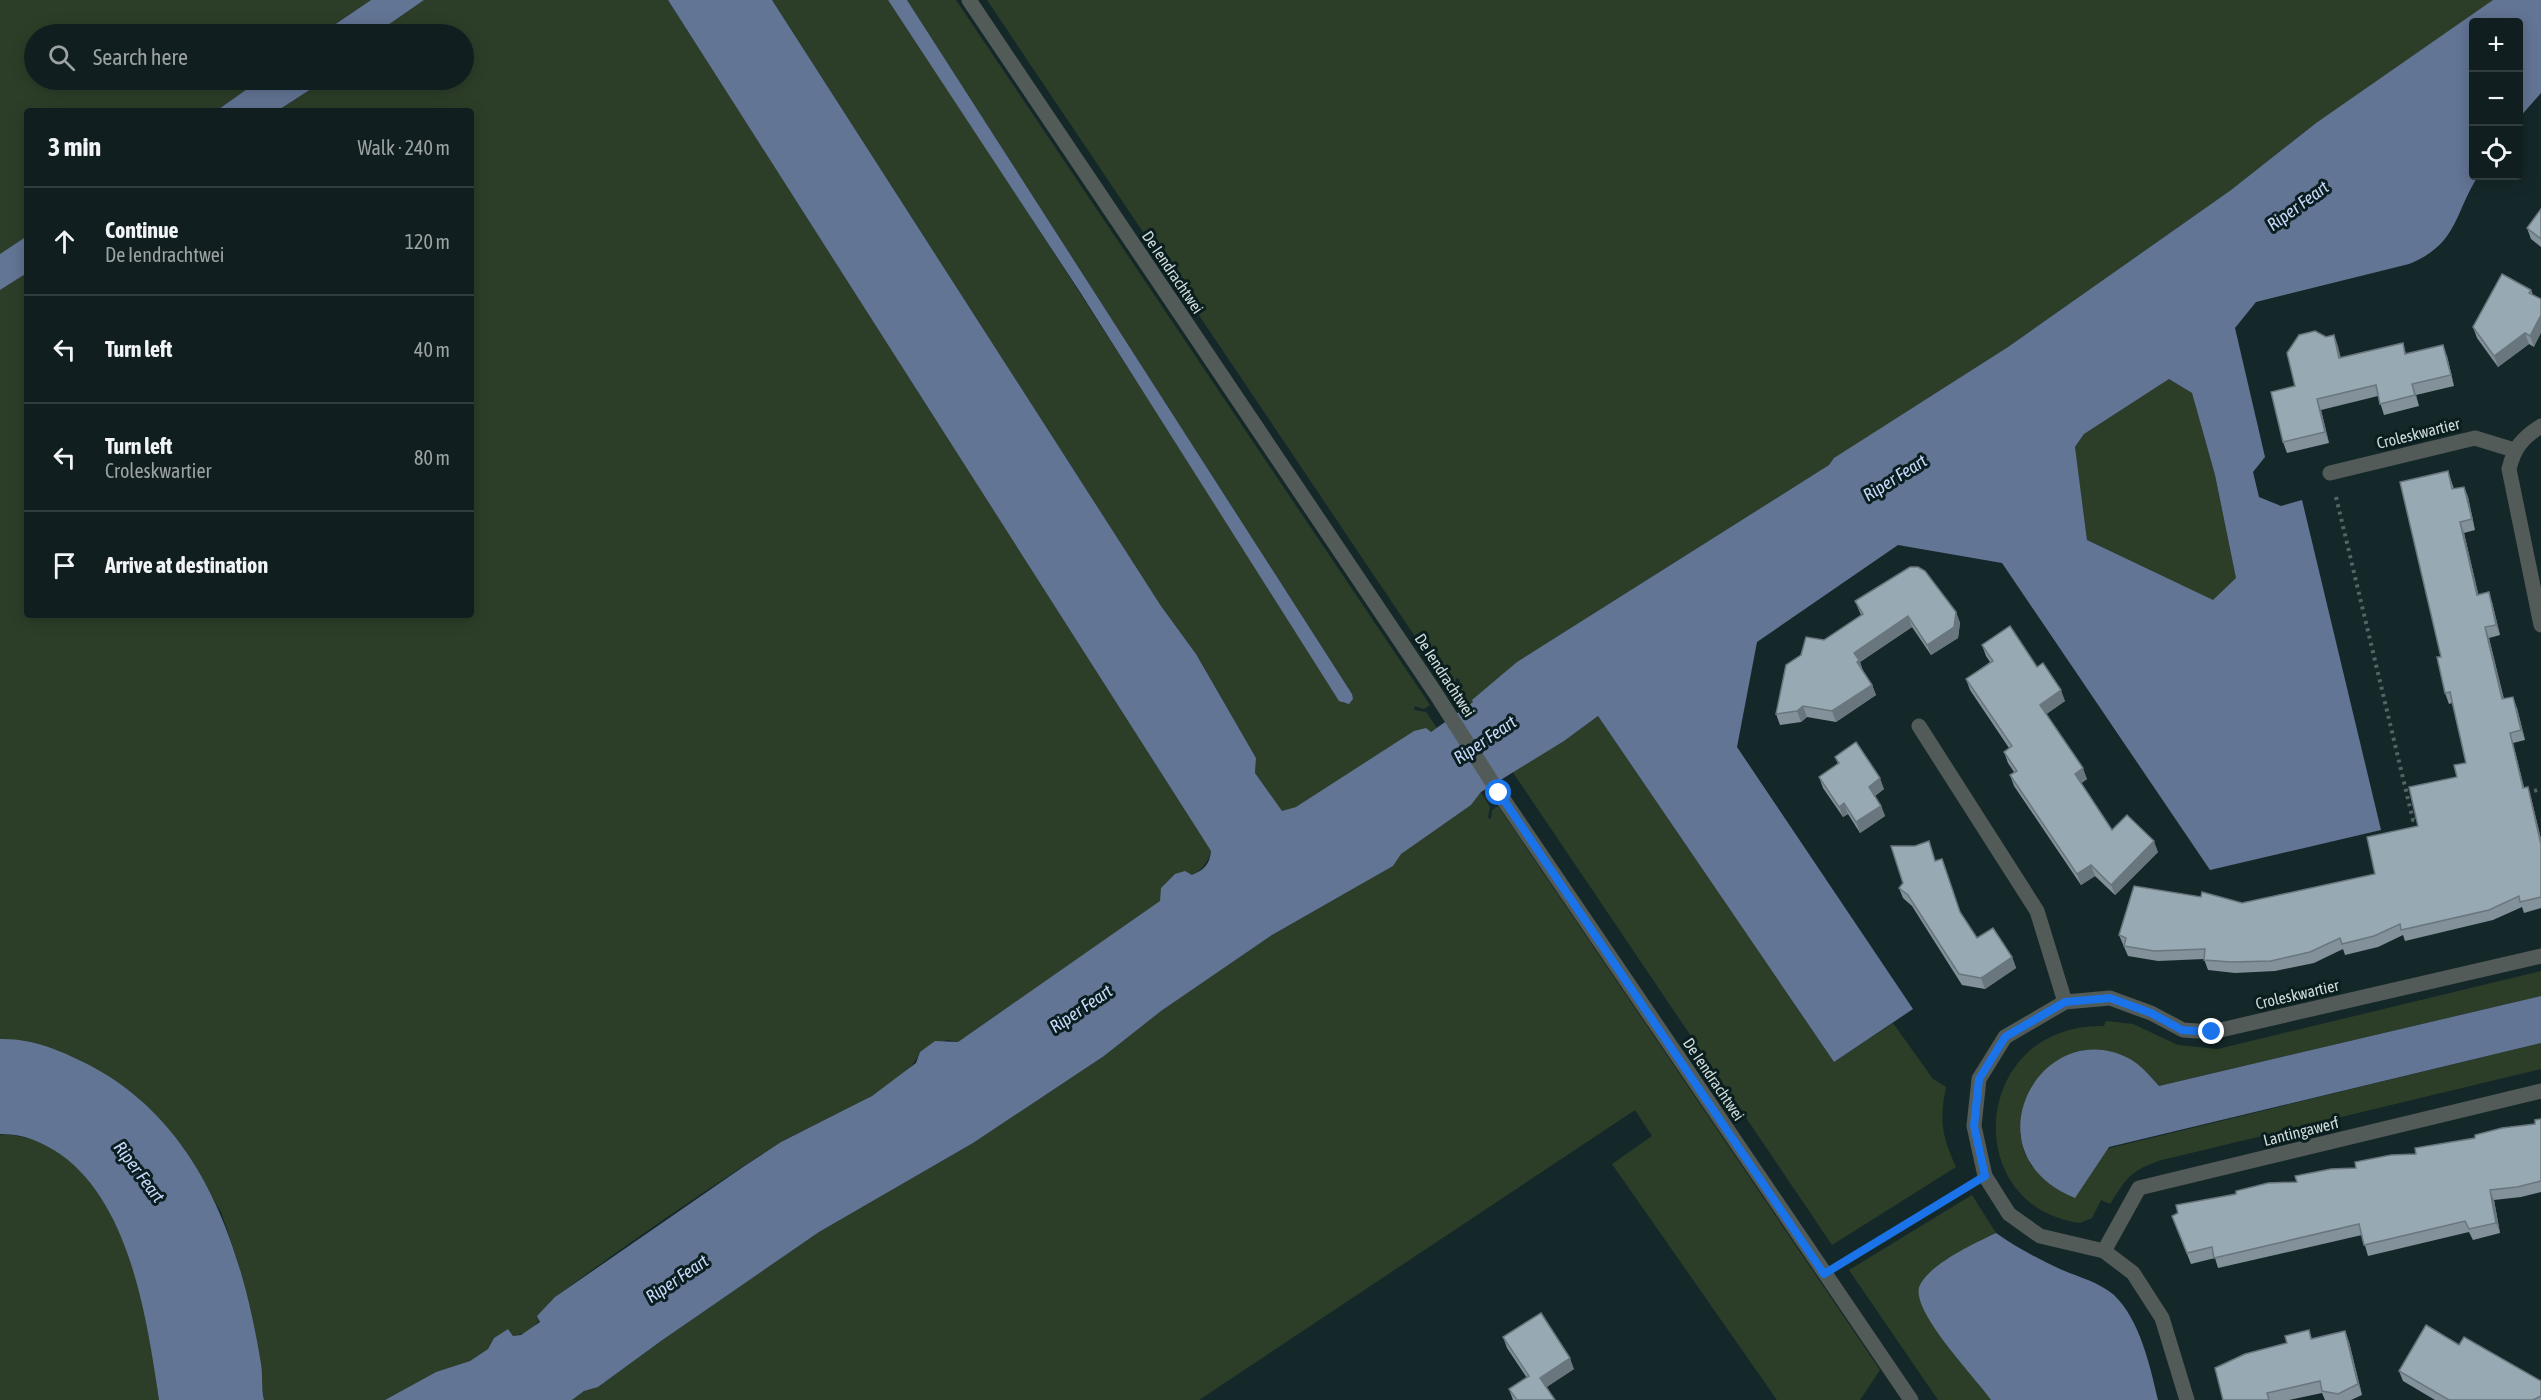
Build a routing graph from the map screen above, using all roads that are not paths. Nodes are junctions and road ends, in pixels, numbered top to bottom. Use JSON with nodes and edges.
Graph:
{"nodes":[{"id":1,"x":969,"y":0,"type":"edge"},
{"id":2,"x":2541,"y":426,"type":"edge"},
{"id":3,"x":2514,"y":450,"type":"junction"},
{"id":4,"x":2330,"y":473,"type":"road end"},
{"id":5,"x":2541,"y":625,"type":"edge"},
{"id":6,"x":1919,"y":726,"type":"dead end"},
{"id":7,"x":2541,"y":956,"type":"edge"},
{"id":8,"x":2065,"y":1002,"type":"junction"},
{"id":9,"x":2541,"y":1091,"type":"edge"},
{"id":10,"x":2104,"y":1251,"type":"junction"},
{"id":11,"x":1911,"y":1400,"type":"edge"},
{"id":12,"x":2187,"y":1400,"type":"edge"}],
"edges":[{"from":1,"to":11,"type":"street","name":"De Iendrachtwei"},
{"from":2,"to":3,"type":"street"},
{"from":3,"to":4,"type":"street","name":"Croleskwartier"},
{"from":3,"to":5,"type":"street"},
{"from":6,"to":8,"type":"street"},
{"from":7,"to":8,"type":"street","name":"Croleskwartier"},
{"from":8,"to":10,"type":"street","name":"Croleskwartier"},
{"from":9,"to":10,"type":"street","name":"Lantingawerf"},
{"from":10,"to":12,"type":"street","name":"Croleskwartier"}]}
